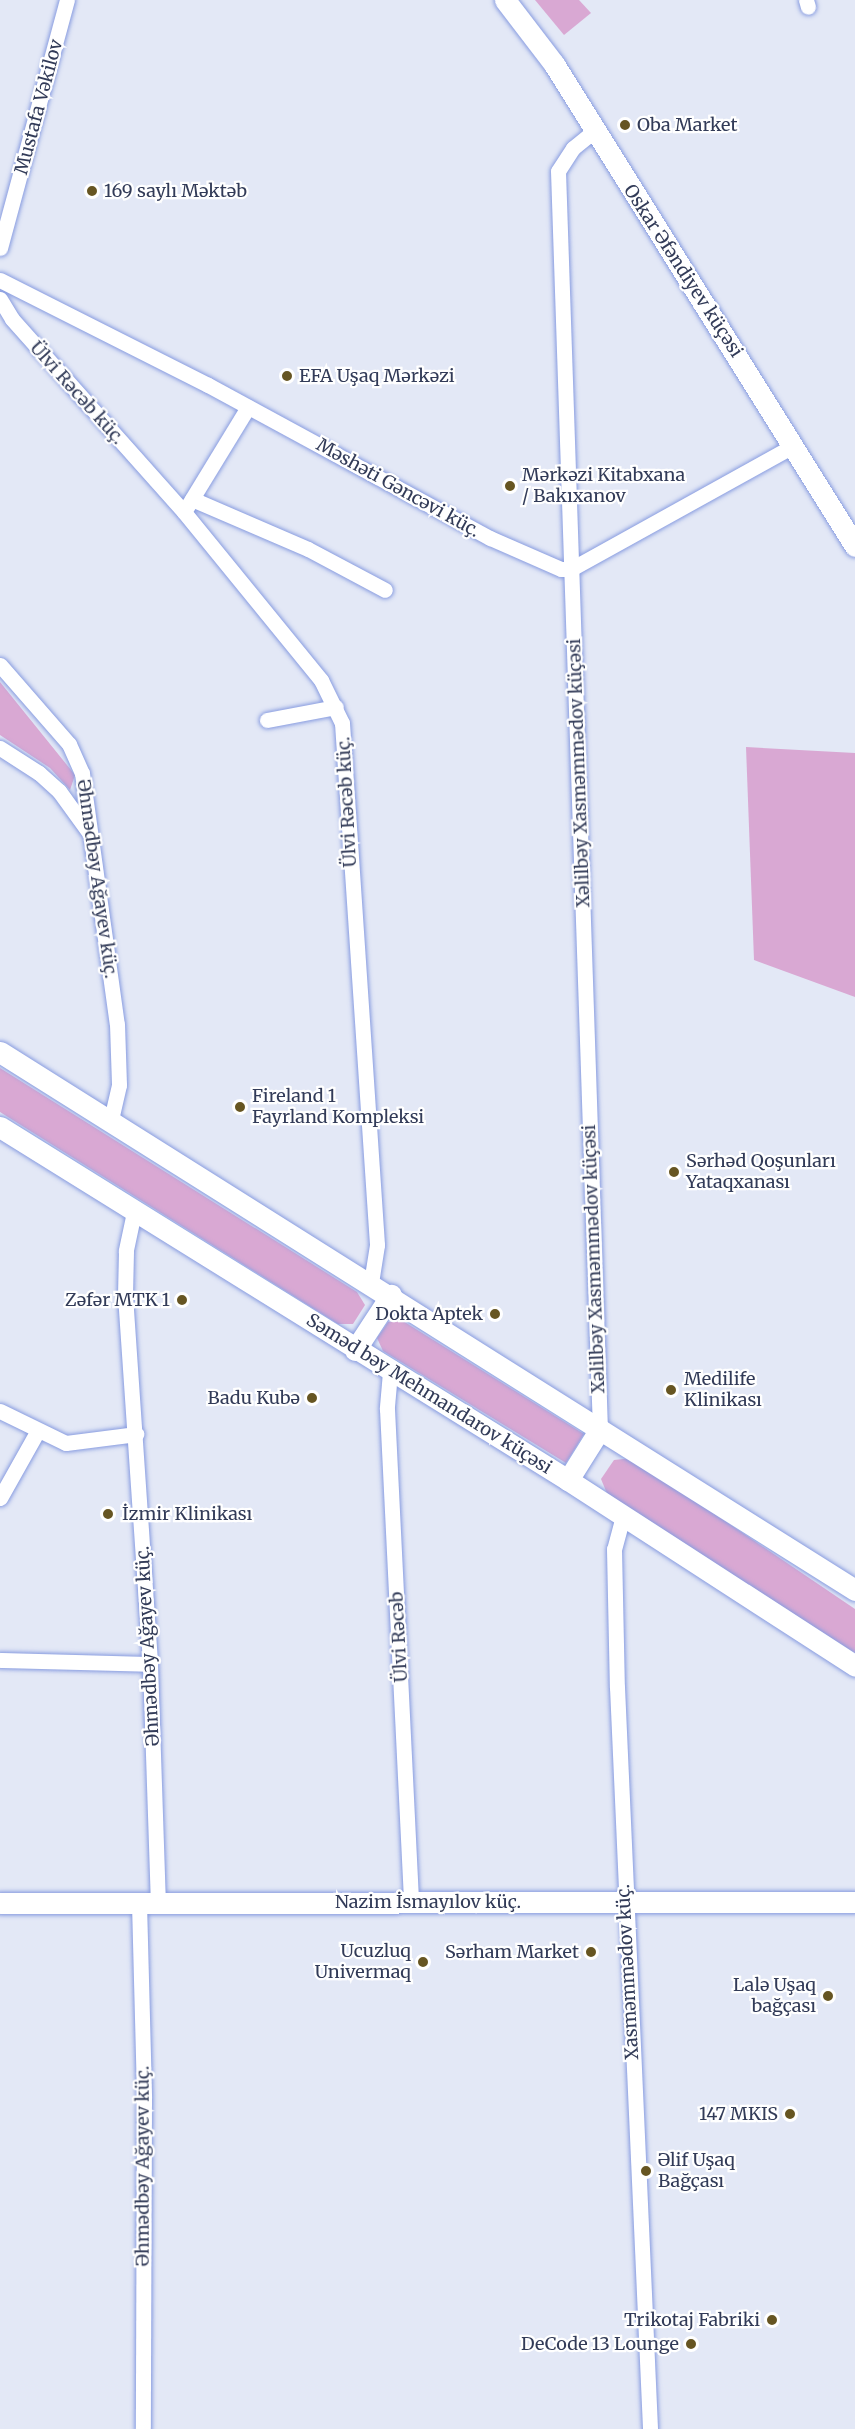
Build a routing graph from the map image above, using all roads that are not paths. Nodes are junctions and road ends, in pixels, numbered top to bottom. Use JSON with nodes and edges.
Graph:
{"nodes":[{"id":1,"x":67,"y":0,"type":"edge"},
{"id":2,"x":505,"y":0,"type":"edge"},
{"id":3,"x":594,"y":131,"type":"junction"},
{"id":4,"x":0,"y":248,"type":"edge"},
{"id":5,"x":0,"y":280,"type":"edge"},
{"id":6,"x":0,"y":299,"type":"edge"},
{"id":7,"x":248,"y":407,"type":"junction"},
{"id":8,"x":795,"y":445,"type":"junction"},
{"id":9,"x":192,"y":499,"type":"junction"},
{"id":10,"x":184,"y":512,"type":"junction"},
{"id":11,"x":855,"y":546,"type":"edge"},
{"id":12,"x":571,"y":569,"type":"junction"},
{"id":13,"x":385,"y":590,"type":"dead end"},
{"id":14,"x":0,"y":664,"type":"edge"},
{"id":15,"x":336,"y":707,"type":"junction"},
{"id":16,"x":267,"y":720,"type":"dead end"},
{"id":17,"x":0,"y":748,"type":"edge"},
{"id":18,"x":94,"y":838,"type":"junction"},
{"id":19,"x":0,"y":1052,"type":"edge"},
{"id":20,"x":111,"y":1121,"type":"junction"},
{"id":21,"x":0,"y":1126,"type":"edge"},
{"id":22,"x":134,"y":1212,"type":"junction"},
{"id":23,"x":371,"y":1283,"type":"junction"},
{"id":24,"x":392,"y":1295,"type":"junction"},
{"id":25,"x":355,"y":1350,"type":"junction"},
{"id":26,"x":390,"y":1372,"type":"junction"},
{"id":27,"x":0,"y":1411,"type":"edge"},
{"id":28,"x":600,"y":1429,"type":"junction"},
{"id":29,"x":37,"y":1432,"type":"junction"},
{"id":30,"x":136,"y":1434,"type":"junction"},
{"id":31,"x":568,"y":1480,"type":"junction"},
{"id":32,"x":0,"y":1498,"type":"edge"},
{"id":33,"x":623,"y":1516,"type":"junction"},
{"id":34,"x":855,"y":1590,"type":"edge"},
{"id":35,"x":0,"y":1660,"type":"edge"},
{"id":36,"x":150,"y":1664,"type":"junction"},
{"id":37,"x":855,"y":1666,"type":"edge"},
{"id":38,"x":411,"y":1902,"type":"junction"},
{"id":39,"x":625,"y":1902,"type":"junction"},
{"id":40,"x":855,"y":1902,"type":"edge"},
{"id":41,"x":0,"y":1903,"type":"edge"},
{"id":42,"x":148,"y":1903,"type":"junction"},
{"id":43,"x":143,"y":2429,"type":"edge"},
{"id":44,"x":650,"y":2429,"type":"edge"}],
"edges":[{"from":1,"to":4,"type":"street","name":"Mustafa Vəkilov"},
{"from":2,"to":3,"type":"main road","name":"Oskar Əfəndiyev küçəsi"},
{"from":3,"to":8,"type":"main road","name":"Oskar Əfəndiyev küçəsi"},
{"from":3,"to":12,"type":"street","name":"Xəlilbəy Xasməmmədov küçəsi"},
{"from":5,"to":7,"type":"street","name":"Məshəti Gəncəvi küç."},
{"from":6,"to":10,"type":"street","name":"Ülvi Rəcəb küç."},
{"from":7,"to":9,"type":"street"},
{"from":7,"to":12,"type":"street","name":"Məshəti Gəncəvi küç."},
{"from":8,"to":11,"type":"main road","name":"Oskar Əfəndiyev küçəsi"},
{"from":8,"to":12,"type":"street"},
{"from":9,"to":10,"type":"street"},
{"from":9,"to":13,"type":"street"},
{"from":10,"to":15,"type":"street","name":"Ülvi Rəcəb küç."},
{"from":12,"to":28,"type":"street","name":"Xəlilbəy Xasməmmədov küçəsi"},
{"from":14,"to":18,"type":"street","name":"Əhmədbəy Ağayev küç."},
{"from":15,"to":16,"type":"street"},
{"from":15,"to":23,"type":"street","name":"Ülvi Rəcəb küç."},
{"from":17,"to":18,"type":"street"},
{"from":18,"to":20,"type":"street","name":"Əhmədbəy Ağayev küç."},
{"from":19,"to":20,"type":"main road"},
{"from":20,"to":23,"type":"main road"},
{"from":21,"to":22,"type":"main road","name":"Səməd bəy Mehmandarov küçəsi"},
{"from":22,"to":25,"type":"main road","name":"Səməd bəy Mehmandarov küçəsi"},
{"from":22,"to":30,"type":"street","name":"Əhmədbəy Ağayev küç."},
{"from":23,"to":24,"type":"main road"},
{"from":24,"to":25,"type":"main road"},
{"from":24,"to":28,"type":"main road"},
{"from":25,"to":26,"type":"main road","name":"Səməd bəy Mehmandarov küçəsi"},
{"from":26,"to":31,"type":"main road","name":"Səməd bəy Mehmandarov küçəsi"},
{"from":26,"to":38,"type":"street","name":"Ülvi Rəcəb"},
{"from":27,"to":29,"type":"street"},
{"from":28,"to":31,"type":"main road"},
{"from":28,"to":34,"type":"main road"},
{"from":29,"to":30,"type":"street"},
{"from":29,"to":32,"type":"street"},
{"from":30,"to":36,"type":"street","name":"Əhmədbəy Ağayev küç."},
{"from":31,"to":33,"type":"main road","name":"Səməd bəy Mehmandarov küçəsi"},
{"from":33,"to":37,"type":"main road","name":"Səməd bəy Mehmandarov küçəsi"},
{"from":33,"to":39,"type":"street","name":"Xasməmmədov küç."},
{"from":35,"to":36,"type":"street"},
{"from":36,"to":42,"type":"street","name":"Əhmədbəy Ağayev küç."},
{"from":38,"to":39,"type":"main road","name":"Nazim İsmayılov küç."},
{"from":38,"to":42,"type":"main road","name":"Nazim İsmayılov küç."},
{"from":39,"to":40,"type":"main road","name":"Nazim İsmayılov küç."},
{"from":39,"to":44,"type":"street","name":"Xasməmmədov küç."},
{"from":41,"to":42,"type":"main road","name":"Nazim İsmayılov küç."},
{"from":42,"to":43,"type":"street","name":"Əhmədbəy Ağayev küç."}]}
